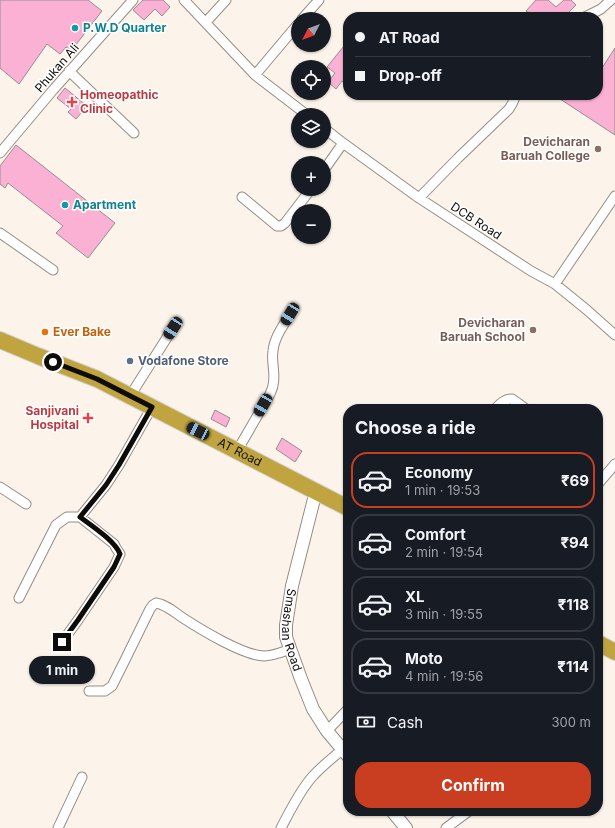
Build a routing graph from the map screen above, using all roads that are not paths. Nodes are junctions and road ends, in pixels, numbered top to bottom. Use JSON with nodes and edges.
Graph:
{"nodes":[{"id":1,"x":133,"y":0,"type":"edge"},
{"id":2,"x":184,"y":0,"type":"edge"},
{"id":3,"x":226,"y":0,"type":"edge"},
{"id":4,"x":318,"y":0,"type":"edge"},
{"id":5,"x":611,"y":0,"type":"edge"},
{"id":6,"x":308,"y":12,"type":"edge"},
{"id":7,"x":595,"y":12,"type":"edge"},
{"id":8,"x":206,"y":22,"type":"junction"},
{"id":9,"x":291,"y":32,"type":"edge"},
{"id":10,"x":69,"y":71,"type":"junction"},
{"id":11,"x":255,"y":74,"type":"junction"},
{"id":12,"x":514,"y":100,"type":"edge"},
{"id":13,"x":298,"y":108,"type":"edge"},
{"id":14,"x":134,"y":133,"type":"dead end"},
{"id":15,"x":331,"y":134,"type":"edge"},
{"id":16,"x":343,"y":143,"type":"junction"},
{"id":17,"x":0,"y":152,"type":"edge"},
{"id":18,"x":331,"y":160,"type":"edge"},
{"id":19,"x":306,"y":196,"type":"edge"},
{"id":20,"x":615,"y":196,"type":"edge"},
{"id":21,"x":242,"y":197,"type":"dead end"},
{"id":22,"x":419,"y":198,"type":"junction"},
{"id":23,"x":0,"y":233,"type":"edge"},
{"id":24,"x":53,"y":270,"type":"dead end"},
{"id":25,"x":555,"y":284,"type":"junction"},
{"id":26,"x":290,"y":314,"type":"dead end"},
{"id":27,"x":173,"y":328,"type":"dead end"},
{"id":28,"x":615,"y":334,"type":"edge"},
{"id":29,"x":0,"y":340,"type":"edge"},
{"id":30,"x":130,"y":396,"type":"junction"},
{"id":31,"x":500,"y":404,"type":"edge"},
{"id":32,"x":518,"y":404,"type":"edge"},
{"id":33,"x":152,"y":407,"type":"junction"},
{"id":34,"x":236,"y":451,"type":"junction"},
{"id":35,"x":615,"y":464,"type":"edge"},
{"id":36,"x":603,"y":478,"type":"edge"},
{"id":37,"x":0,"y":487,"type":"edge"},
{"id":38,"x":316,"y":491,"type":"junction"},
{"id":39,"x":26,"y":504,"type":"dead end"},
{"id":40,"x":343,"y":505,"type":"edge"},
{"id":41,"x":80,"y":517,"type":"junction"},
{"id":42,"x":19,"y":598,"type":"dead end"},
{"id":43,"x":62,"y":642,"type":"dead end"},
{"id":44,"x":603,"y":647,"type":"edge"},
{"id":45,"x":291,"y":649,"type":"junction"},
{"id":46,"x":615,"y":652,"type":"edge"},
{"id":47,"x":89,"y":691,"type":"dead end"},
{"id":48,"x":343,"y":715,"type":"edge"},
{"id":49,"x":327,"y":731,"type":"junction"},
{"id":50,"x":343,"y":751,"type":"edge"},
{"id":51,"x":343,"y":754,"type":"edge"},
{"id":52,"x":82,"y":777,"type":"dead end"},
{"id":53,"x":396,"y":816,"type":"edge"},
{"id":54,"x":462,"y":816,"type":"edge"},
{"id":55,"x":58,"y":828,"type":"edge"},
{"id":56,"x":281,"y":828,"type":"edge"},
{"id":57,"x":406,"y":828,"type":"edge"},
{"id":58,"x":446,"y":828,"type":"edge"}],
"edges":[{"from":1,"to":10,"type":"street","name":"Phukan Ali"},
{"from":2,"to":8,"type":"street"},
{"from":3,"to":8,"type":"street"},
{"from":4,"to":6,"type":"street"},
{"from":5,"to":7,"type":"street"},
{"from":8,"to":11,"type":"street"},
{"from":9,"to":11,"type":"street"},
{"from":10,"to":14,"type":"street"},
{"from":10,"to":17,"type":"street","name":"Phukan Ali"},
{"from":11,"to":13,"type":"street"},
{"from":12,"to":22,"type":"street"},
{"from":15,"to":16,"type":"street","name":"DCB Road"},
{"from":16,"to":18,"type":"street"},
{"from":16,"to":22,"type":"street","name":"DCB Road"},
{"from":19,"to":21,"type":"street"},
{"from":20,"to":25,"type":"street"},
{"from":22,"to":25,"type":"street","name":"DCB Road"},
{"from":23,"to":24,"type":"street"},
{"from":25,"to":28,"type":"street","name":"DCB Road"},
{"from":26,"to":34,"type":"street"},
{"from":27,"to":30,"type":"street"},
{"from":29,"to":30,"type":"highway","name":"AT Road"},
{"from":30,"to":33,"type":"highway","name":"AT Road"},
{"from":31,"to":32,"type":"street"},
{"from":33,"to":34,"type":"highway","name":"AT Road"},
{"from":33,"to":41,"type":"street"},
{"from":34,"to":38,"type":"highway","name":"AT Road"},
{"from":35,"to":36,"type":"street"},
{"from":37,"to":39,"type":"street"},
{"from":38,"to":40,"type":"highway","name":"AT Road"},
{"from":38,"to":45,"type":"street","name":"Smashan Road"},
{"from":41,"to":42,"type":"street"},
{"from":41,"to":43,"type":"street"},
{"from":44,"to":46,"type":"highway"},
{"from":45,"to":47,"type":"street"},
{"from":45,"to":49,"type":"street","name":"Smashan Road"},
{"from":48,"to":49,"type":"street"},
{"from":49,"to":50,"type":"street","name":"Smashan Road"},
{"from":51,"to":56,"type":"street"},
{"from":52,"to":55,"type":"street"},
{"from":53,"to":57,"type":"street"},
{"from":54,"to":58,"type":"street"}]}
